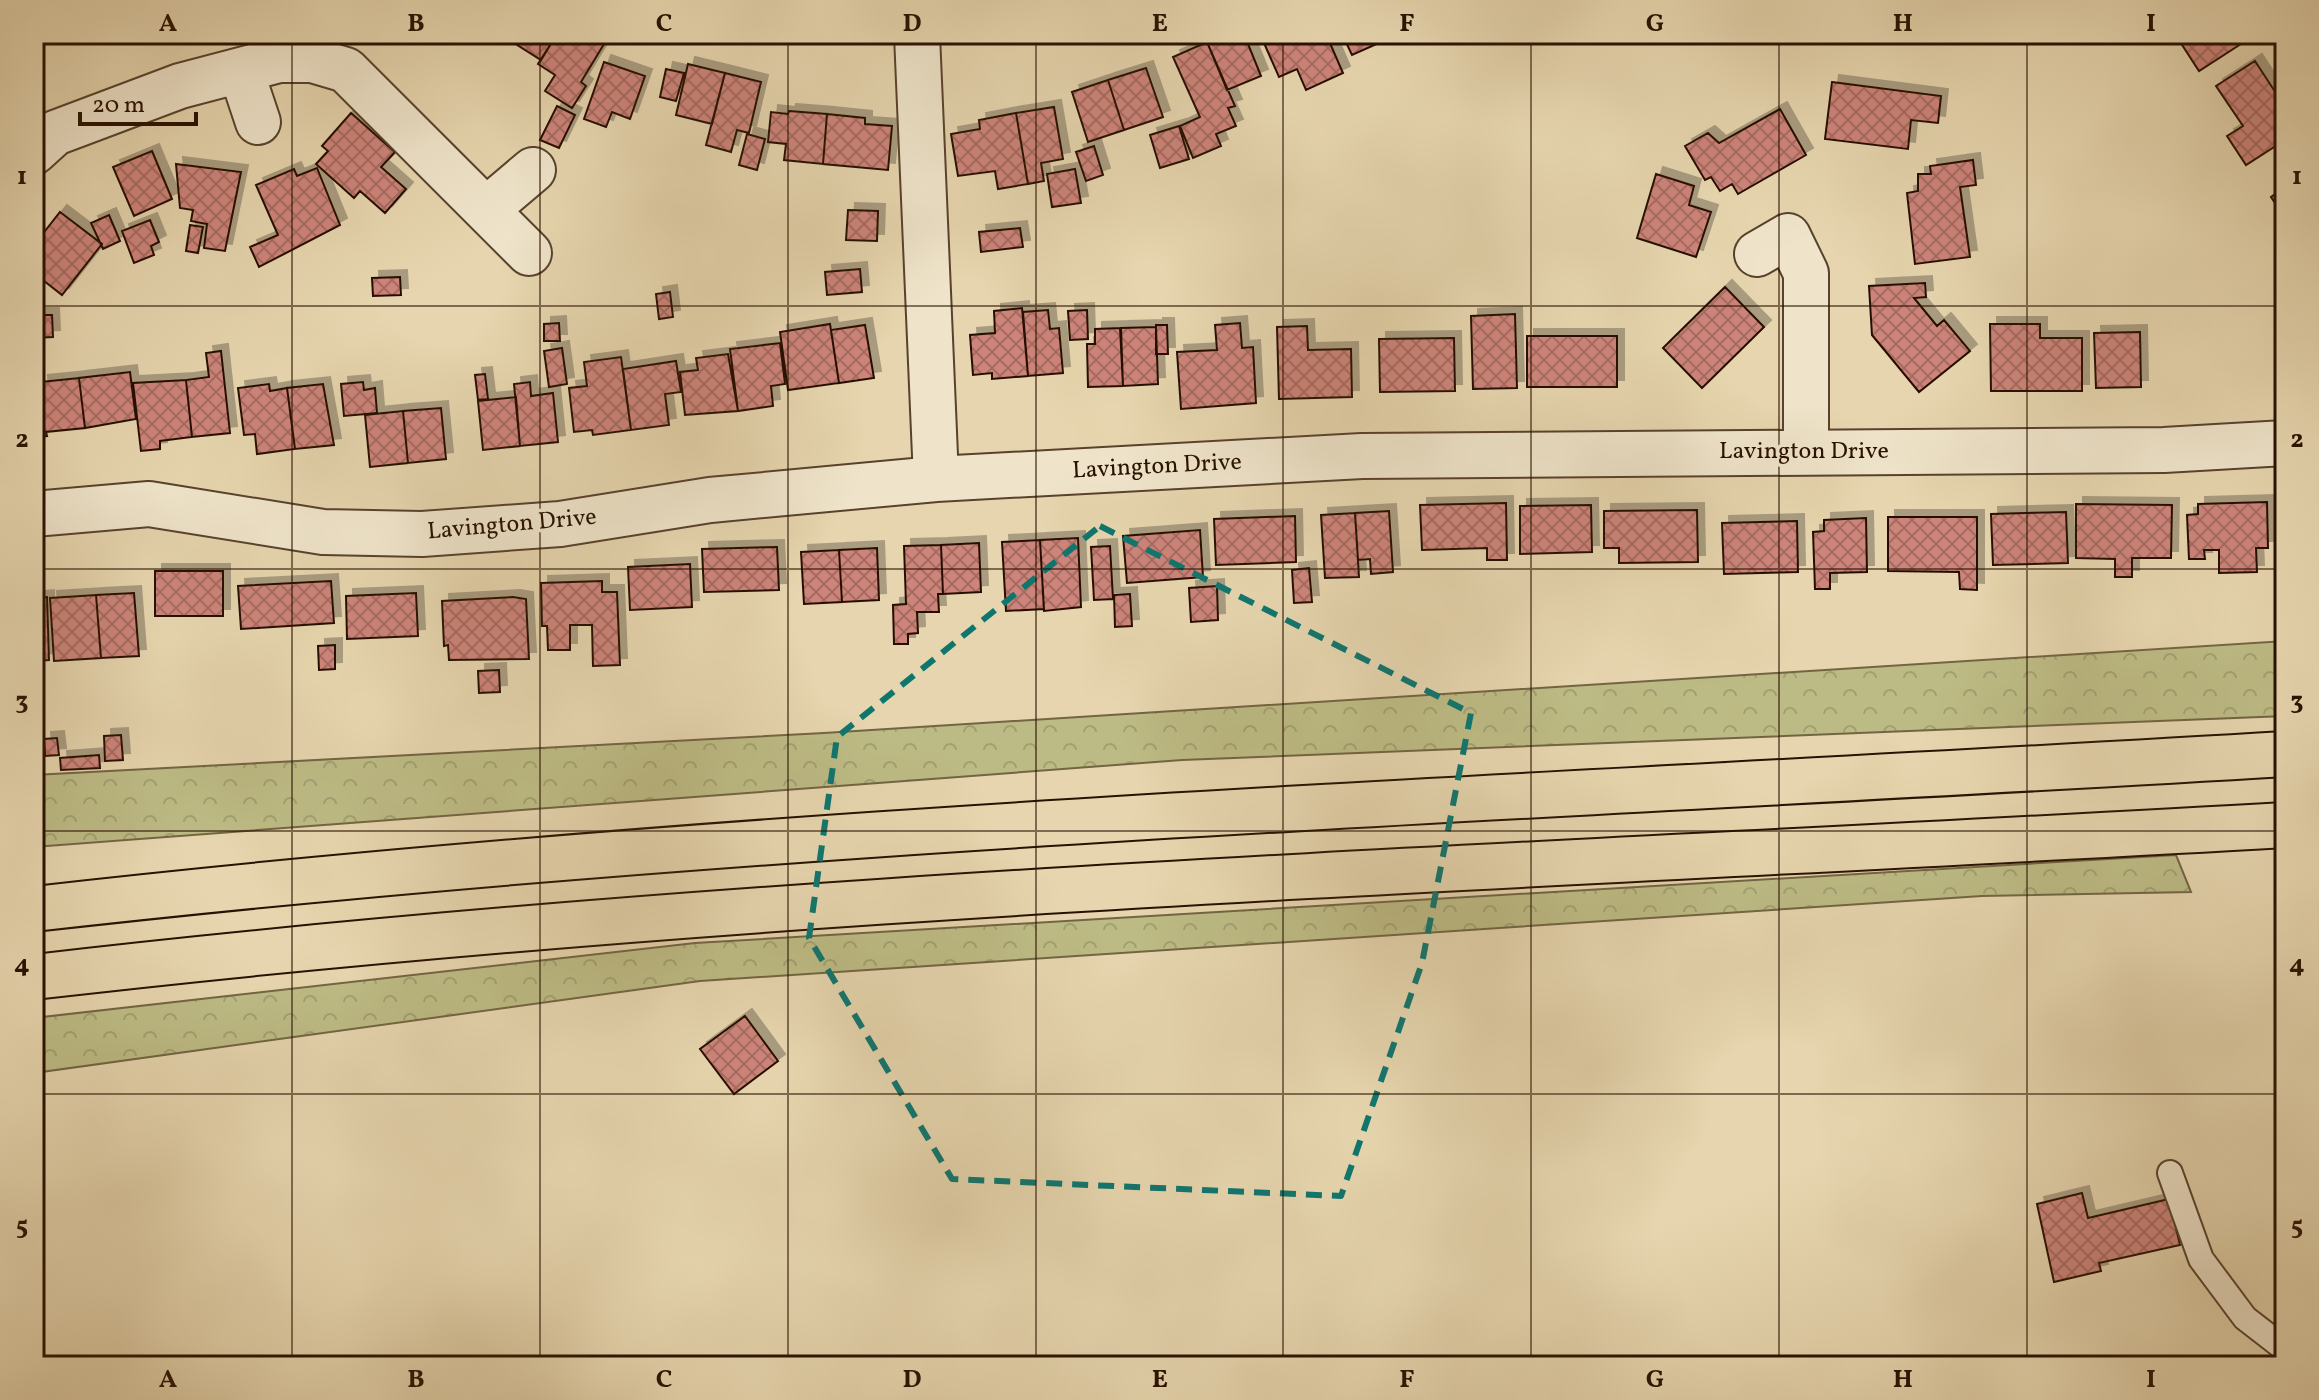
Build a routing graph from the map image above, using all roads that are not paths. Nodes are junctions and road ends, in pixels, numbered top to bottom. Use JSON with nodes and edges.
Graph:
{"nodes":[{"id":1,"x":914,"y":34,"type":"edge"},
{"id":2,"x":942,"y":34,"type":"edge"},
{"id":3,"x":241,"y":71,"type":"junction"},
{"id":4,"x":258,"y":122,"type":"dead end"},
{"id":5,"x":34,"y":152,"type":"edge"},
{"id":6,"x":533,"y":170,"type":"dead end"},
{"id":7,"x":487,"y":209,"type":"junction"},
{"id":8,"x":1788,"y":235,"type":"dead end"},
{"id":9,"x":529,"y":253,"type":"dead end"},
{"id":10,"x":2285,"y":443,"type":"edge"},
{"id":11,"x":1806,"y":451,"type":"junction"},
{"id":12,"x":936,"y":479,"type":"junction"},
{"id":13,"x":34,"y":514,"type":"edge"},
{"id":14,"x":2285,"y":754,"type":"edge"},
{"id":15,"x":2285,"y":825,"type":"edge"},
{"id":16,"x":34,"y":909,"type":"edge"},
{"id":17,"x":34,"y":977,"type":"edge"},
{"id":18,"x":2170,"y":1173,"type":"dead end"},
{"id":19,"x":2285,"y":1349,"type":"edge"}],
"edges":[{"from":1,"to":2,"type":"street"},
{"from":1,"to":12,"type":"street"},
{"from":3,"to":4,"type":"street"},
{"from":3,"to":5,"type":"street"},
{"from":3,"to":7,"type":"street"},
{"from":6,"to":7,"type":"street"},
{"from":7,"to":9,"type":"street"},
{"from":8,"to":11,"type":"street"},
{"from":10,"to":11,"type":"street","name":"Lavington Drive"},
{"from":11,"to":12,"type":"street","name":"Lavington Drive"},
{"from":12,"to":13,"type":"street","name":"Lavington Drive"},
{"from":14,"to":16,"type":"highway"},
{"from":15,"to":17,"type":"highway"},
{"from":18,"to":19,"type":"lane"}]}
